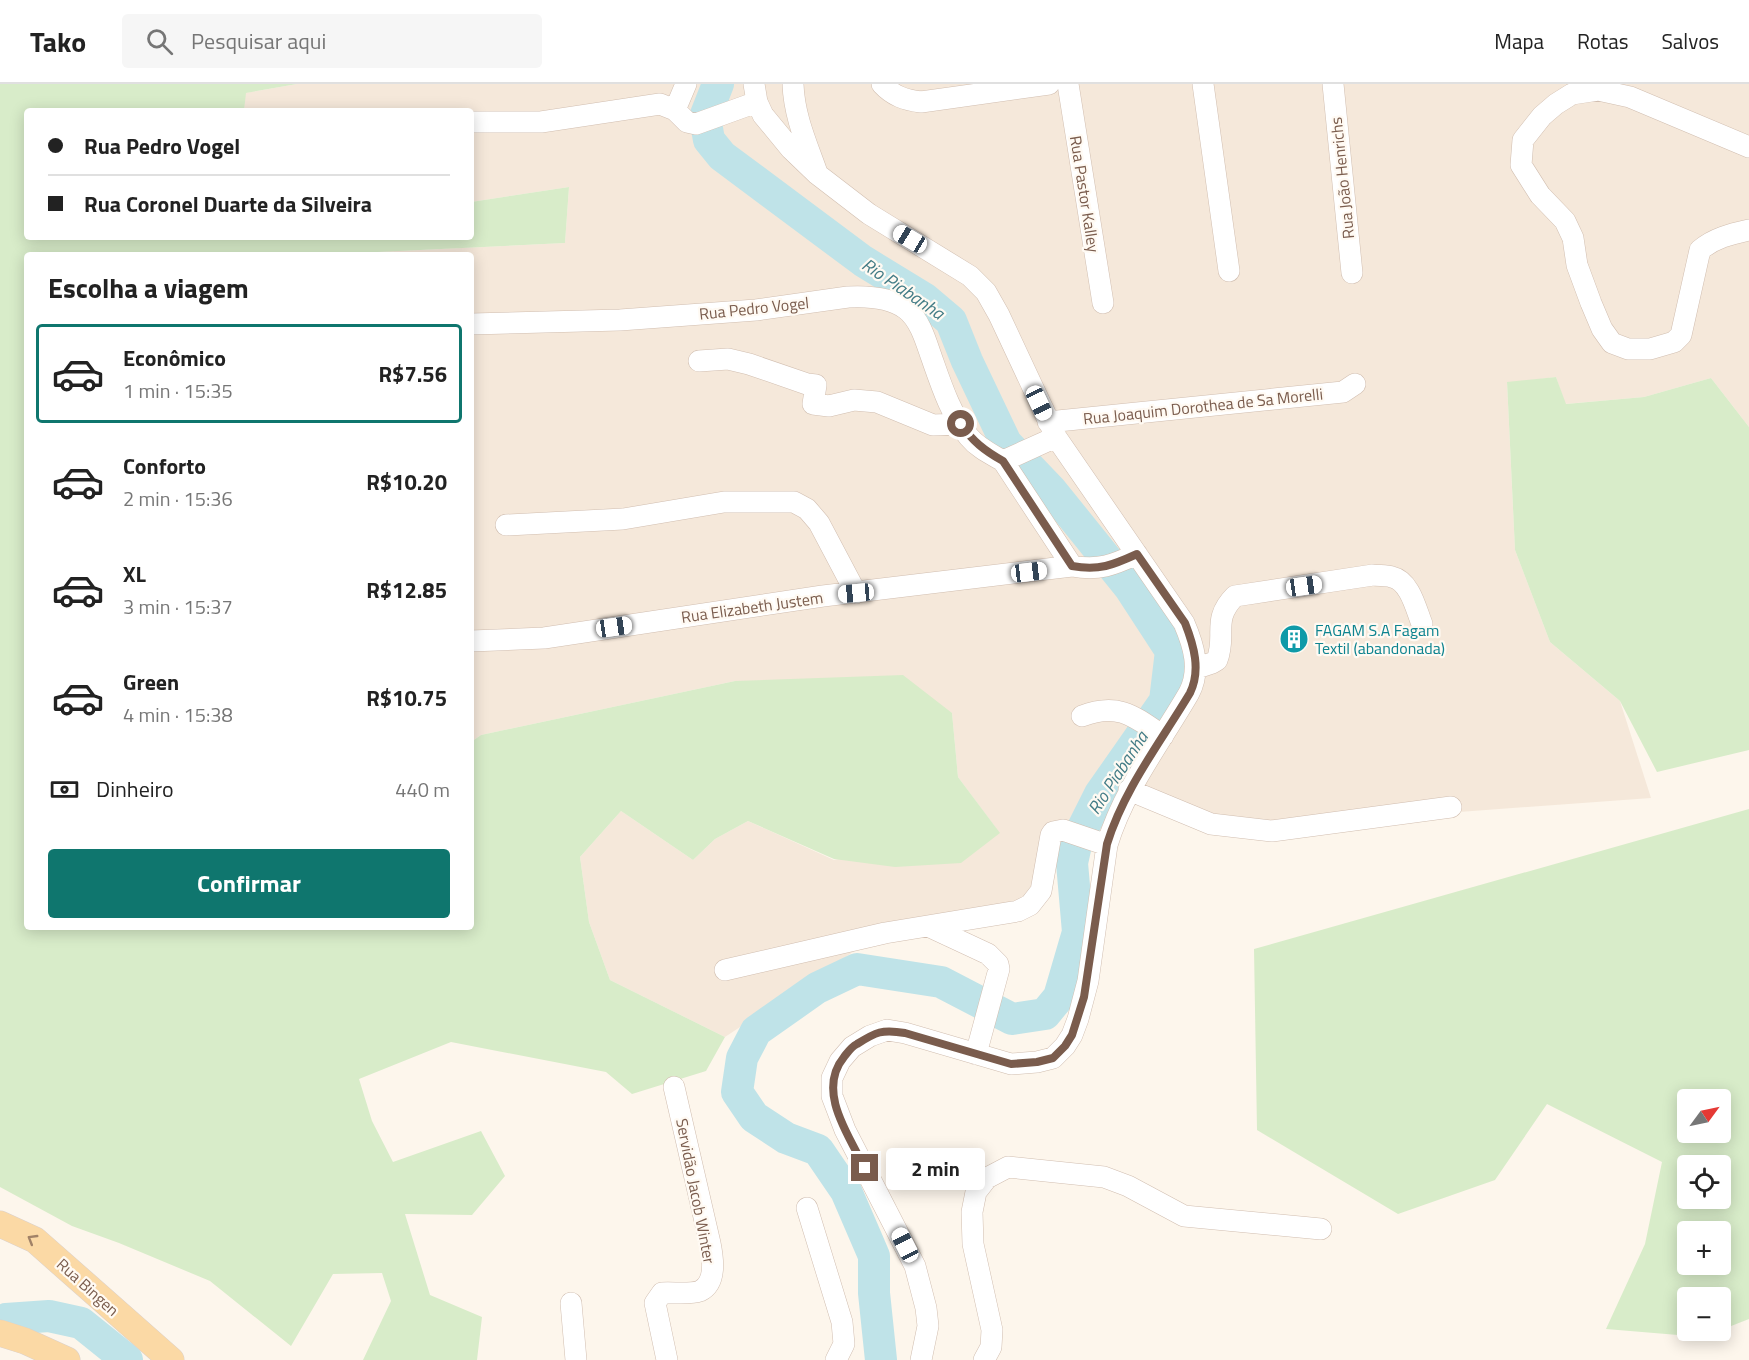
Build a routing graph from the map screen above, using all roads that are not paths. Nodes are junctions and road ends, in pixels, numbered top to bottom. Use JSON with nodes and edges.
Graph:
{"nodes":[{"id":1,"x":686,"y":84,"type":"edge"},
{"id":2,"x":793,"y":84,"type":"edge"},
{"id":3,"x":882,"y":84,"type":"edge"},
{"id":4,"x":1049,"y":84,"type":"edge"},
{"id":5,"x":1068,"y":84,"type":"edge"},
{"id":6,"x":1203,"y":84,"type":"edge"},
{"id":7,"x":1333,"y":84,"type":"edge"},
{"id":8,"x":959,"y":91,"type":"edge"},
{"id":9,"x":755,"y":93,"type":"edge"},
{"id":10,"x":675,"y":110,"type":"junction"},
{"id":11,"x":474,"y":122,"type":"edge"},
{"id":12,"x":1749,"y":147,"type":"edge"},
{"id":13,"x":817,"y":174,"type":"junction"},
{"id":14,"x":1749,"y":230,"type":"edge"},
{"id":15,"x":1229,"y":272,"type":"dead end"},
{"id":16,"x":1352,"y":273,"type":"dead end"},
{"id":17,"x":1103,"y":303,"type":"dead end"},
{"id":18,"x":474,"y":324,"type":"edge"},
{"id":19,"x":699,"y":361,"type":"dead end"},
{"id":20,"x":1356,"y":384,"type":"dead end"},
{"id":21,"x":961,"y":424,"type":"junction"},
{"id":22,"x":1050,"y":433,"type":"junction"},
{"id":23,"x":1007,"y":460,"type":"junction"},
{"id":24,"x":506,"y":525,"type":"dead end"},
{"id":25,"x":1129,"y":558,"type":"junction"},
{"id":26,"x":1072,"y":566,"type":"junction"},
{"id":27,"x":856,"y":593,"type":"junction"},
{"id":28,"x":1422,"y":624,"type":"dead end"},
{"id":29,"x":474,"y":641,"type":"edge"},
{"id":30,"x":1197,"y":668,"type":"junction"},
{"id":31,"x":1082,"y":716,"type":"dead end"},
{"id":32,"x":1151,"y":728,"type":"junction"},
{"id":33,"x":1129,"y":790,"type":"junction"},
{"id":34,"x":1451,"y":807,"type":"dead end"},
{"id":35,"x":1099,"y":841,"type":"junction"},
{"id":36,"x":928,"y":926,"type":"junction"},
{"id":37,"x":725,"y":969,"type":"dead end"},
{"id":38,"x":976,"y":1054,"type":"junction"},
{"id":39,"x":674,"y":1087,"type":"dead end"},
{"id":40,"x":807,"y":1208,"type":"dead end"},
{"id":41,"x":0,"y":1224,"type":"edge"},
{"id":42,"x":1321,"y":1229,"type":"dead end"},
{"id":43,"x":571,"y":1303,"type":"dead end"},
{"id":44,"x":0,"y":1333,"type":"edge"},
{"id":45,"x":842,"y":1358,"type":"edge"},
{"id":46,"x":67,"y":1360,"type":"edge"},
{"id":47,"x":171,"y":1360,"type":"edge"},
{"id":48,"x":576,"y":1360,"type":"edge"},
{"id":49,"x":667,"y":1360,"type":"edge"},
{"id":50,"x":921,"y":1360,"type":"edge"},
{"id":51,"x":984,"y":1360,"type":"edge"}],
"edges":[{"from":1,"to":10,"type":"street"},
{"from":2,"to":13,"type":"street"},
{"from":3,"to":8,"type":"street"},
{"from":4,"to":8,"type":"street"},
{"from":5,"to":17,"type":"street","name":"Rua Pastor Kalley"},
{"from":6,"to":15,"type":"street"},
{"from":7,"to":16,"type":"street","name":"Rua João Henrichs"},
{"from":9,"to":10,"type":"street"},
{"from":9,"to":13,"type":"street"},
{"from":10,"to":11,"type":"street"},
{"from":12,"to":14,"type":"street"},
{"from":13,"to":22,"type":"street"},
{"from":18,"to":21,"type":"street","name":"Rua Pedro Vogel"},
{"from":19,"to":21,"type":"street"},
{"from":20,"to":22,"type":"street","name":"Rua Joaquim Dorothea de Sa Morelli"},
{"from":21,"to":23,"type":"street","name":"Rua Pedro Vogel"},
{"from":22,"to":23,"type":"street"},
{"from":22,"to":25,"type":"street"},
{"from":23,"to":26,"type":"street","name":"Rua Pedro Vogel"},
{"from":24,"to":27,"type":"street"},
{"from":25,"to":26,"type":"street","name":"Rua Elizabeth Justem"},
{"from":25,"to":30,"type":"street"},
{"from":26,"to":27,"type":"street","name":"Rua Elizabeth Justem"},
{"from":27,"to":29,"type":"street","name":"Rua Elizabeth Justem"},
{"from":28,"to":30,"type":"street"},
{"from":30,"to":32,"type":"street"},
{"from":31,"to":32,"type":"street"},
{"from":32,"to":33,"type":"street"},
{"from":33,"to":34,"type":"street"},
{"from":33,"to":35,"type":"street"},
{"from":35,"to":36,"type":"street"},
{"from":35,"to":38,"type":"street"},
{"from":36,"to":37,"type":"street"},
{"from":36,"to":38,"type":"street"},
{"from":38,"to":50,"type":"street"},
{"from":39,"to":49,"type":"street","name":"Servidão Jacob Winter"},
{"from":40,"to":45,"type":"street"},
{"from":47,"to":41,"type":"main road","name":"Rua Bingen","one_way":true},
{"from":42,"to":51,"type":"street"},
{"from":43,"to":48,"type":"street"},
{"from":44,"to":46,"type":"main road"}]}
